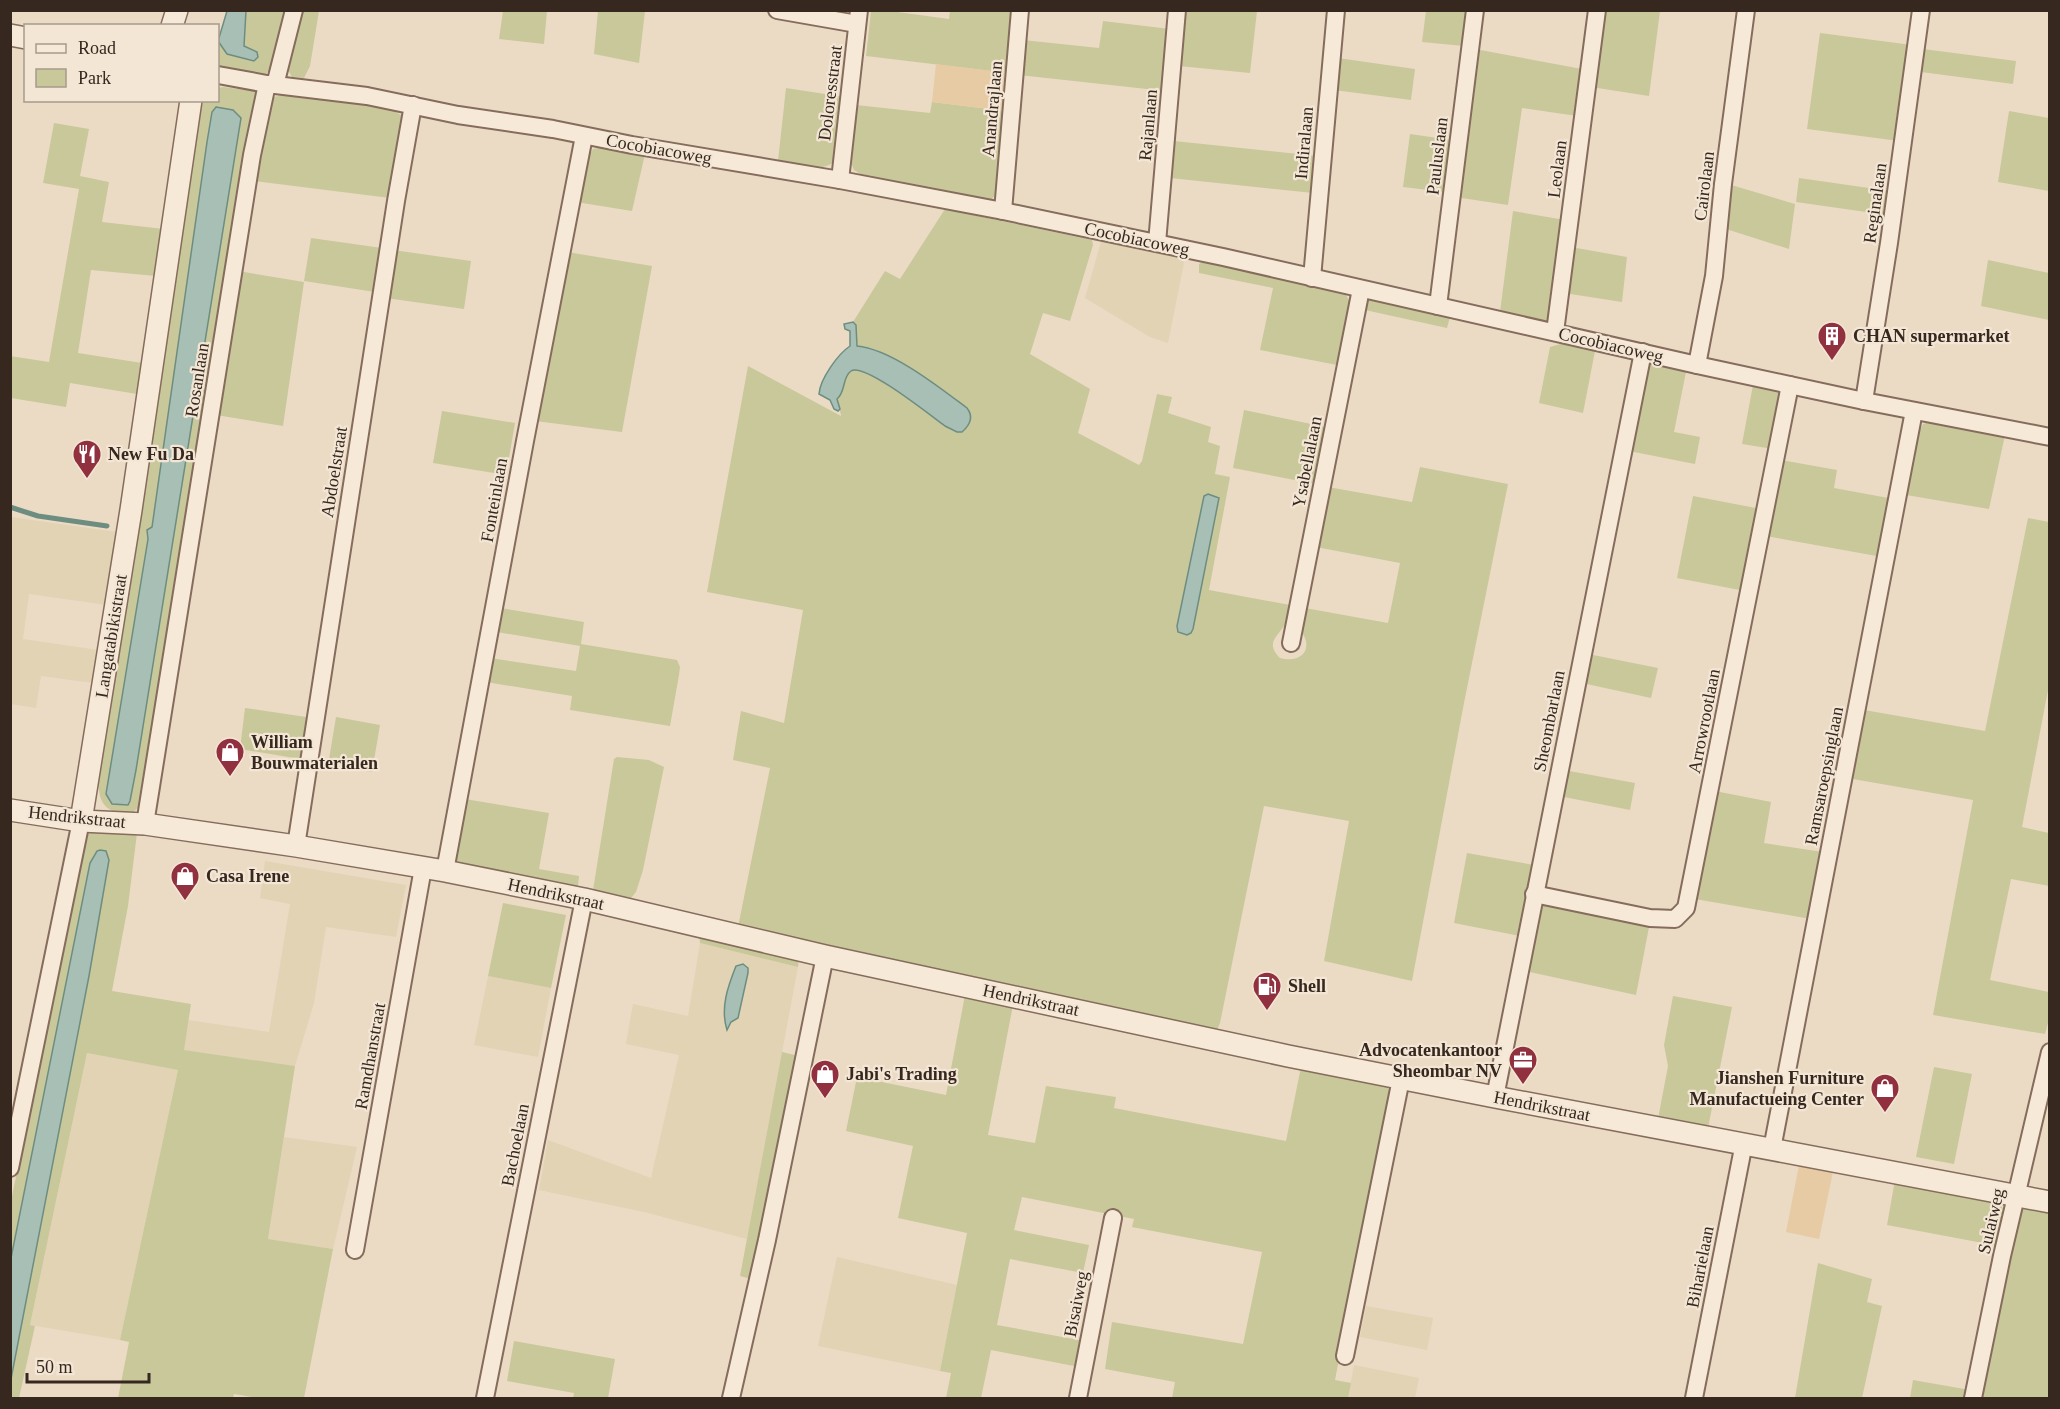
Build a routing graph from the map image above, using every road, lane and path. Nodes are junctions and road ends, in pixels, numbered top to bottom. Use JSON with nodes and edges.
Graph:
{"nodes":[{"id":1,"x":294,"y":10,"type":"edge"},
{"id":2,"x":777,"y":10,"type":"edge"},
{"id":3,"x":1020,"y":10,"type":"edge"},
{"id":4,"x":1177,"y":10,"type":"edge"},
{"id":5,"x":1336,"y":10,"type":"edge"},
{"id":6,"x":1475,"y":10,"type":"edge"},
{"id":7,"x":1597,"y":10,"type":"edge"},
{"id":8,"x":1746,"y":10,"type":"edge"},
{"id":9,"x":1922,"y":10,"type":"edge"},
{"id":10,"x":858,"y":17,"type":"edge"},
{"id":11,"x":219,"y":75,"type":"edge"},
{"id":12,"x":271,"y":84,"type":"junction"},
{"id":13,"x":191,"y":102,"type":"edge"},
{"id":14,"x":413,"y":105,"type":"junction"},
{"id":15,"x":584,"y":136,"type":"junction"},
{"id":16,"x":840,"y":180,"type":"junction"},
{"id":17,"x":1003,"y":211,"type":"junction"},
{"id":18,"x":1157,"y":243,"type":"junction"},
{"id":19,"x":1312,"y":278,"type":"junction"},
{"id":20,"x":1361,"y":289,"type":"junction"},
{"id":21,"x":1438,"y":306,"type":"junction"},
{"id":22,"x":1555,"y":332,"type":"junction"},
{"id":23,"x":1643,"y":352,"type":"junction"},
{"id":24,"x":1697,"y":365,"type":"junction"},
{"id":25,"x":1790,"y":385,"type":"junction"},
{"id":26,"x":1864,"y":401,"type":"junction"},
{"id":27,"x":1914,"y":411,"type":"junction"},
{"id":28,"x":2049,"y":437,"type":"edge"},
{"id":29,"x":1291,"y":643,"type":"dead end"},
{"id":30,"x":10,"y":810,"type":"edge"},
{"id":31,"x":81,"y":821,"type":"junction"},
{"id":32,"x":145,"y":824,"type":"junction"},
{"id":33,"x":296,"y":846,"type":"junction"},
{"id":34,"x":423,"y":868,"type":"junction"},
{"id":35,"x":445,"y":871,"type":"junction"},
{"id":36,"x":1534,"y":894,"type":"junction"},
{"id":37,"x":584,"y":899,"type":"junction"},
{"id":38,"x":825,"y":956,"type":"junction"},
{"id":39,"x":2049,"y":1052,"type":"edge"},
{"id":40,"x":1401,"y":1079,"type":"junction"},
{"id":41,"x":1495,"y":1097,"type":"junction"},
{"id":42,"x":1744,"y":1143,"type":"junction"},
{"id":43,"x":1772,"y":1149,"type":"junction"},
{"id":44,"x":10,"y":1168,"type":"edge"},
{"id":45,"x":2016,"y":1196,"type":"junction"},
{"id":46,"x":2049,"y":1202,"type":"edge"},
{"id":47,"x":1113,"y":1218,"type":"dead end"},
{"id":48,"x":355,"y":1250,"type":"dead end"},
{"id":49,"x":1345,"y":1356,"type":"dead end"},
{"id":50,"x":485,"y":1398,"type":"edge"},
{"id":51,"x":731,"y":1398,"type":"edge"},
{"id":52,"x":1078,"y":1398,"type":"edge"},
{"id":53,"x":1694,"y":1398,"type":"edge"},
{"id":54,"x":1973,"y":1398,"type":"edge"}],
"edges":[{"from":1,"to":12,"type":"street","name":"Rosanlaan"},
{"from":2,"to":10,"type":"street"},
{"from":3,"to":17,"type":"street","name":"Anandrajlaan"},
{"from":4,"to":18,"type":"street","name":"Rajanlaan"},
{"from":5,"to":19,"type":"street","name":"Indiralaan"},
{"from":6,"to":21,"type":"street","name":"Pauluslaan"},
{"from":7,"to":22,"type":"street","name":"Leolaan"},
{"from":8,"to":24,"type":"street","name":"Cairolaan"},
{"from":9,"to":26,"type":"street","name":"Reginalaan"},
{"from":10,"to":16,"type":"street","name":"Doloresstraat"},
{"from":11,"to":12,"type":"street","name":"Cocobiacoweg"},
{"from":12,"to":14,"type":"street","name":"Cocobiacoweg"},
{"from":12,"to":32,"type":"street","name":"Rosanlaan"},
{"from":13,"to":31,"type":"street","name":"Langatabikistraat"},
{"from":14,"to":15,"type":"street","name":"Cocobiacoweg"},
{"from":14,"to":33,"type":"street","name":"Abdoelstraat"},
{"from":15,"to":16,"type":"street","name":"Cocobiacoweg"},
{"from":15,"to":35,"type":"street","name":"Fonteinlaan"},
{"from":16,"to":17,"type":"street","name":"Cocobiacoweg"},
{"from":17,"to":18,"type":"street","name":"Cocobiacoweg"},
{"from":18,"to":19,"type":"street","name":"Cocobiacoweg"},
{"from":19,"to":20,"type":"street","name":"Cocobiacoweg"},
{"from":20,"to":21,"type":"street","name":"Cocobiacoweg"},
{"from":20,"to":29,"type":"street","name":"Ysabellalaan"},
{"from":21,"to":22,"type":"street","name":"Cocobiacoweg"},
{"from":22,"to":23,"type":"street","name":"Cocobiacoweg"},
{"from":23,"to":24,"type":"street","name":"Cocobiacoweg"},
{"from":23,"to":36,"type":"street","name":"Sheombarlaan"},
{"from":24,"to":25,"type":"street","name":"Cocobiacoweg"},
{"from":25,"to":26,"type":"street","name":"Cocobiacoweg"},
{"from":25,"to":36,"type":"street","name":"Arrowrootlaan"},
{"from":26,"to":27,"type":"street","name":"Cocobiacoweg"},
{"from":27,"to":28,"type":"street","name":"Cocobiacoweg"},
{"from":27,"to":43,"type":"street","name":"Ramsaroepsinglaan"},
{"from":30,"to":31,"type":"street","name":"Hendrikstraat"},
{"from":31,"to":32,"type":"street","name":"Hendrikstraat"},
{"from":31,"to":44,"type":"street","name":"Langatabikistraat"},
{"from":32,"to":33,"type":"street","name":"Hendrikstraat"},
{"from":33,"to":34,"type":"street","name":"Hendrikstraat"},
{"from":34,"to":35,"type":"street","name":"Hendrikstraat"},
{"from":34,"to":48,"type":"street","name":"Ramdhanstraat"},
{"from":35,"to":37,"type":"street","name":"Hendrikstraat"},
{"from":36,"to":41,"type":"street","name":"Sheombarlaan"},
{"from":37,"to":38,"type":"street","name":"Hendrikstraat"},
{"from":37,"to":50,"type":"street","name":"Bachoelaan"},
{"from":38,"to":40,"type":"street","name":"Hendrikstraat"},
{"from":38,"to":51,"type":"street"},
{"from":39,"to":45,"type":"street","name":"Sulaiweg"},
{"from":40,"to":41,"type":"street","name":"Hendrikstraat"},
{"from":40,"to":49,"type":"street"},
{"from":41,"to":42,"type":"street","name":"Hendrikstraat"},
{"from":42,"to":43,"type":"street","name":"Hendrikstraat"},
{"from":42,"to":53,"type":"street","name":"Biharielaan"},
{"from":43,"to":45,"type":"street","name":"Hendrikstraat"},
{"from":45,"to":46,"type":"street","name":"Hendrikstraat"},
{"from":45,"to":54,"type":"street","name":"Sulaiweg"},
{"from":47,"to":52,"type":"street","name":"Bisaiweg"}]}
